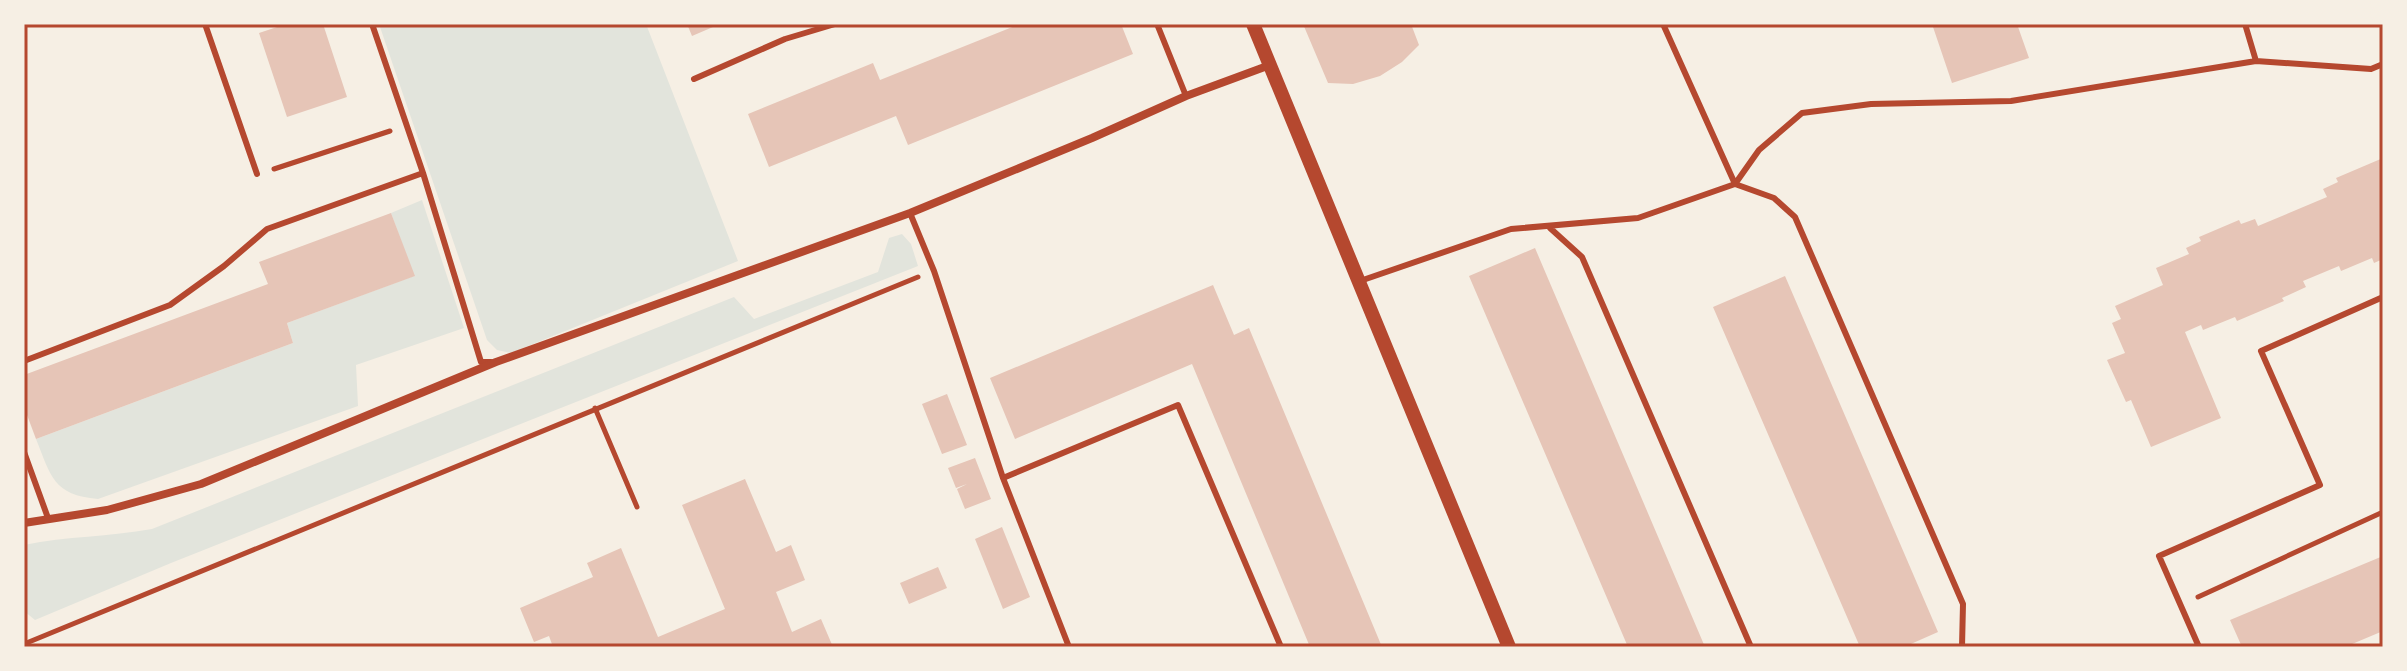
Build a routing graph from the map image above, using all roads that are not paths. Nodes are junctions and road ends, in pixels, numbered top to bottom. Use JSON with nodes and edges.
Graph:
{"nodes":[{"id":1,"x":205,"y":24,"type":"edge"},
{"id":2,"x":372,"y":24,"type":"edge"},
{"id":3,"x":835,"y":24,"type":"edge"},
{"id":4,"x":1157,"y":24,"type":"edge"},
{"id":5,"x":1253,"y":24,"type":"edge"},
{"id":6,"x":1663,"y":24,"type":"edge"},
{"id":7,"x":2245,"y":24,"type":"edge"},
{"id":8,"x":2256,"y":61,"type":"junction"},
{"id":9,"x":2383,"y":64,"type":"edge"},
{"id":10,"x":1270,"y":65,"type":"junction"},
{"id":11,"x":694,"y":79,"type":"dead end"},
{"id":12,"x":1186,"y":96,"type":"junction"},
{"id":13,"x":423,"y":173,"type":"junction"},
{"id":14,"x":257,"y":174,"type":"road end"},
{"id":15,"x":1735,"y":184,"type":"junction"},
{"id":16,"x":910,"y":213,"type":"junction"},
{"id":17,"x":1550,"y":228,"type":"junction"},
{"id":18,"x":1360,"y":281,"type":"junction"},
{"id":19,"x":2383,"y":297,"type":"edge"},
{"id":20,"x":24,"y":361,"type":"edge"},
{"id":21,"x":496,"y":362,"type":"junction"},
{"id":22,"x":24,"y":452,"type":"edge"},
{"id":23,"x":1003,"y":478,"type":"junction"},
{"id":24,"x":48,"y":518,"type":"junction"},
{"id":25,"x":24,"y":523,"type":"edge"},
{"id":26,"x":1069,"y":647,"type":"edge"},
{"id":27,"x":1281,"y":647,"type":"edge"},
{"id":28,"x":1509,"y":647,"type":"edge"},
{"id":29,"x":1751,"y":647,"type":"edge"},
{"id":30,"x":1962,"y":647,"type":"edge"},
{"id":31,"x":2199,"y":647,"type":"edge"}],
"edges":[{"from":1,"to":14,"type":"lane"},
{"from":2,"to":13,"type":"lane"},
{"from":3,"to":11,"type":"lane"},
{"from":4,"to":12,"type":"lane"},
{"from":5,"to":10,"type":"street"},
{"from":6,"to":15,"type":"lane"},
{"from":7,"to":8,"type":"lane"},
{"from":8,"to":9,"type":"lane"},
{"from":8,"to":15,"type":"lane"},
{"from":10,"to":12,"type":"street"},
{"from":10,"to":18,"type":"street"},
{"from":12,"to":16,"type":"street"},
{"from":13,"to":20,"type":"lane"},
{"from":13,"to":21,"type":"lane"},
{"from":15,"to":17,"type":"lane"},
{"from":15,"to":30,"type":"lane"},
{"from":16,"to":21,"type":"street"},
{"from":16,"to":23,"type":"lane"},
{"from":17,"to":18,"type":"lane"},
{"from":17,"to":29,"type":"lane"},
{"from":18,"to":28,"type":"street"},
{"from":19,"to":31,"type":"lane"},
{"from":21,"to":24,"type":"street"},
{"from":22,"to":24,"type":"lane"},
{"from":23,"to":26,"type":"lane"},
{"from":23,"to":27,"type":"lane"},
{"from":24,"to":25,"type":"street"}]}
